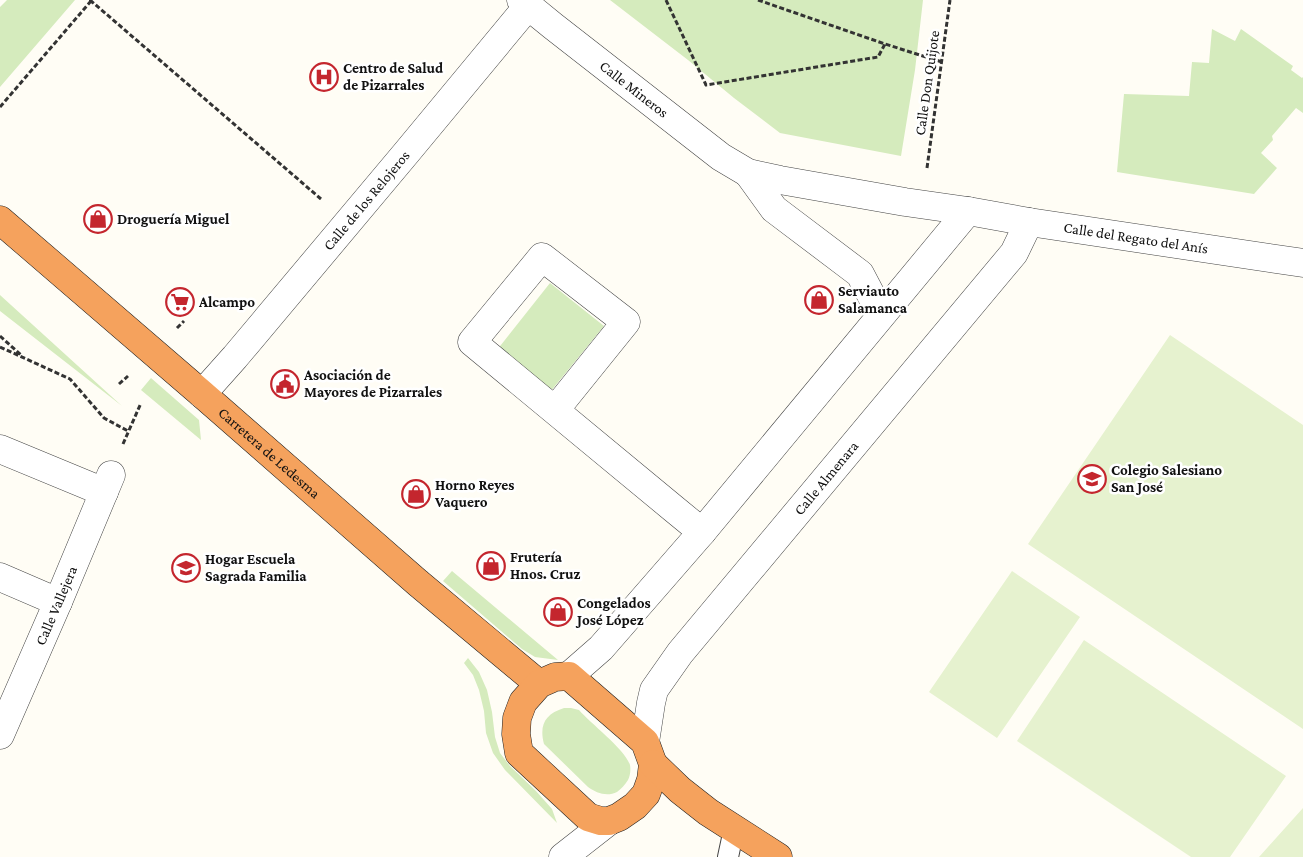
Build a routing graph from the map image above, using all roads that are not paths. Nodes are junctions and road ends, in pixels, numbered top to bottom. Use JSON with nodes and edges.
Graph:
{"nodes":[{"id":1,"x":525,"y":3,"type":"edge"},
{"id":2,"x":748,"y":173,"type":"junction"},
{"id":3,"x":968,"y":211,"type":"junction"},
{"id":4,"x":0,"y":220,"type":"edge"},
{"id":5,"x":1029,"y":222,"type":"junction"},
{"id":6,"x":1303,"y":263,"type":"edge"},
{"id":7,"x":882,"y":314,"type":"junction"},
{"id":8,"x":202,"y":394,"type":"junction"},
{"id":9,"x":555,"y":410,"type":"junction"},
{"id":10,"x":0,"y":448,"type":"edge"},
{"id":11,"x":702,"y":532,"type":"junction"},
{"id":12,"x":0,"y":577,"type":"edge"},
{"id":13,"x":58,"y":602,"type":"junction"},
{"id":14,"x":569,"y":676,"type":"junction"},
{"id":15,"x":539,"y":684,"type":"junction"},
{"id":16,"x":7,"y":700,"type":"edge"},
{"id":17,"x":0,"y":735,"type":"edge"},
{"id":18,"x":649,"y":753,"type":"junction"},
{"id":19,"x":646,"y":794,"type":"junction"},
{"id":20,"x":579,"y":810,"type":"junction"},
{"id":21,"x":708,"y":812,"type":"junction"},
{"id":22,"x":609,"y":821,"type":"junction"},
{"id":23,"x":734,"y":830,"type":"junction"},
{"id":24,"x":566,"y":855,"type":"edge"},
{"id":25,"x":728,"y":857,"type":"edge"},
{"id":26,"x":778,"y":857,"type":"edge"}],
"edges":[{"from":1,"to":2,"type":"street","name":"Calle Mineros"},
{"from":1,"to":8,"type":"street","name":"Calle de los Relojeros"},
{"from":2,"to":3,"type":"street","name":"Calle Mineros"},
{"from":2,"to":7,"type":"street","name":"Calle Mineros"},
{"from":3,"to":5,"type":"street","name":"Calle del Regato del Anís"},
{"from":3,"to":7,"type":"street"},
{"from":4,"to":8,"type":"highway","name":"Carretera de Ledesma"},
{"from":5,"to":6,"type":"street","name":"Calle del Regato del Anís"},
{"from":5,"to":18,"type":"street","name":"Calle Almenara"},
{"from":7,"to":11,"type":"street"},
{"from":8,"to":15,"type":"highway","name":"Carretera de Ledesma"},
{"from":9,"to":9,"type":"street"},
{"from":9,"to":11,"type":"street"},
{"from":10,"to":13,"type":"street","name":"Calle Vallejera"},
{"from":11,"to":14,"type":"street"},
{"from":12,"to":13,"type":"street"},
{"from":13,"to":16,"type":"street","name":"Calle Vallejera"},
{"from":14,"to":15,"type":"highway"},
{"from":14,"to":18,"type":"highway"},
{"from":15,"to":20,"type":"highway"},
{"from":16,"to":17,"type":"street","name":"Calle Vallejera"},
{"from":18,"to":19,"type":"highway"},
{"from":18,"to":21,"type":"highway"},
{"from":19,"to":21,"type":"highway"},
{"from":19,"to":22,"type":"highway"},
{"from":20,"to":22,"type":"highway"},
{"from":20,"to":24,"type":"street"},
{"from":21,"to":23,"type":"highway"},
{"from":22,"to":24,"type":"street"},
{"from":23,"to":25,"type":"lane"},
{"from":23,"to":26,"type":"highway"}]}
